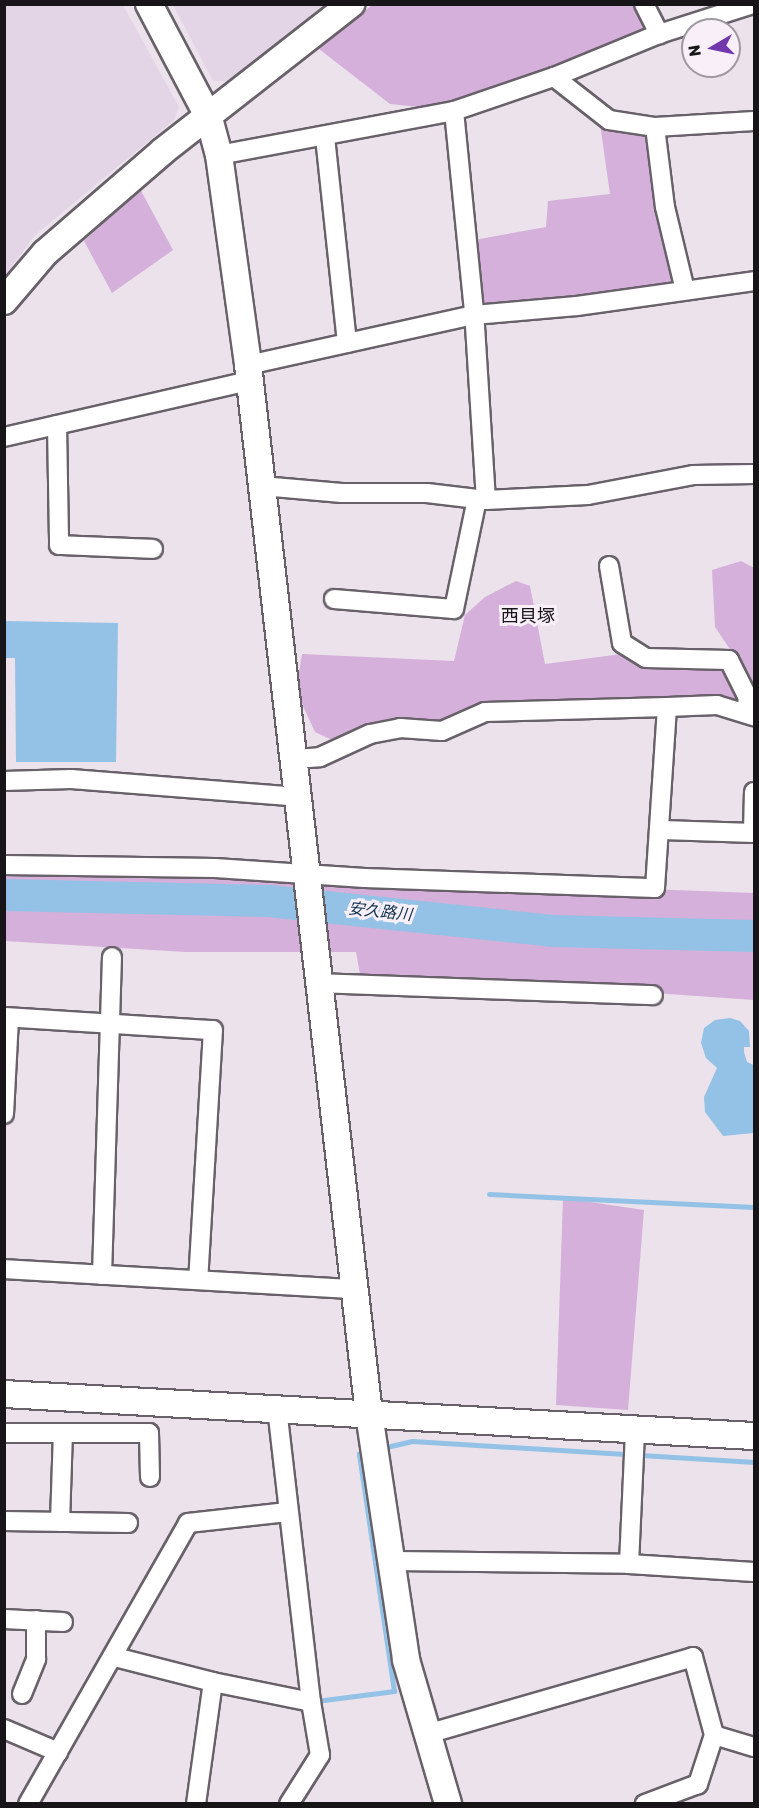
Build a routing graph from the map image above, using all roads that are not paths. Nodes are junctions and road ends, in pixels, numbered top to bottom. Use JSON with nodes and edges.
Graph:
{"nodes":[{"id":1,"x":149,"y":4,"type":"edge"},
{"id":2,"x":351,"y":4,"type":"edge"},
{"id":3,"x":644,"y":4,"type":"edge"},
{"id":4,"x":753,"y":4,"type":"edge"},
{"id":5,"x":659,"y":34,"type":"junction"},
{"id":6,"x":554,"y":77,"type":"junction"},
{"id":7,"x":454,"y":111,"type":"junction"},
{"id":8,"x":209,"y":118,"type":"junction"},
{"id":9,"x":754,"y":121,"type":"edge"},
{"id":10,"x":655,"y":127,"type":"junction"},
{"id":11,"x":325,"y":137,"type":"junction"},
{"id":12,"x":219,"y":155,"type":"junction"},
{"id":13,"x":754,"y":281,"type":"edge"},
{"id":14,"x":685,"y":290,"type":"junction"},
{"id":15,"x":4,"y":301,"type":"edge"},
{"id":16,"x":474,"y":315,"type":"junction"},
{"id":17,"x":347,"y":343,"type":"junction"},
{"id":18,"x":249,"y":373,"type":"junction"},
{"id":19,"x":57,"y":425,"type":"junction"},
{"id":20,"x":4,"y":437,"type":"edge"},
{"id":21,"x":754,"y":474,"type":"edge"},
{"id":22,"x":262,"y":486,"type":"junction"},
{"id":23,"x":482,"y":499,"type":"junction"},
{"id":24,"x":153,"y":549,"type":"dead end"},
{"id":25,"x":609,"y":566,"type":"dead end"},
{"id":26,"x":334,"y":599,"type":"dead end"},
{"id":27,"x":668,"y":707,"type":"junction"},
{"id":28,"x":750,"y":714,"type":"edge"},
{"id":29,"x":294,"y":759,"type":"junction"},
{"id":30,"x":4,"y":781,"type":"edge"},
{"id":31,"x":754,"y":792,"type":"edge"},
{"id":32,"x":298,"y":796,"type":"junction"},
{"id":33,"x":662,"y":830,"type":"junction"},
{"id":34,"x":754,"y":832,"type":"edge"},
{"id":35,"x":4,"y":865,"type":"edge"},
{"id":36,"x":306,"y":875,"type":"junction"},
{"id":37,"x":112,"y":957,"type":"dead end"},
{"id":38,"x":318,"y":983,"type":"junction"},
{"id":39,"x":653,"y":995,"type":"dead end"},
{"id":40,"x":7,"y":1017,"type":"edge"},
{"id":41,"x":107,"y":1023,"type":"junction"},
{"id":42,"x":4,"y":1114,"type":"edge"},
{"id":43,"x":4,"y":1269,"type":"edge"},
{"id":44,"x":102,"y":1275,"type":"junction"},
{"id":45,"x":198,"y":1280,"type":"junction"},
{"id":46,"x":354,"y":1289,"type":"junction"},
{"id":47,"x":4,"y":1394,"type":"edge"},
{"id":48,"x":277,"y":1410,"type":"junction"},
{"id":49,"x":369,"y":1414,"type":"junction"},
{"id":50,"x":635,"y":1430,"type":"junction"},
{"id":51,"x":4,"y":1433,"type":"edge"},
{"id":52,"x":63,"y":1433,"type":"junction"},
{"id":53,"x":754,"y":1436,"type":"edge"},
{"id":54,"x":150,"y":1477,"type":"dead end"},
{"id":55,"x":287,"y":1512,"type":"junction"},
{"id":56,"x":4,"y":1521,"type":"edge"},
{"id":57,"x":60,"y":1522,"type":"junction"},
{"id":58,"x":128,"y":1523,"type":"dead end"},
{"id":59,"x":394,"y":1561,"type":"junction"},
{"id":60,"x":629,"y":1564,"type":"junction"},
{"id":61,"x":754,"y":1572,"type":"edge"},
{"id":62,"x":4,"y":1619,"type":"edge"},
{"id":63,"x":36,"y":1620,"type":"junction"},
{"id":64,"x":63,"y":1622,"type":"dead end"},
{"id":65,"x":115,"y":1656,"type":"junction"},
{"id":66,"x":213,"y":1682,"type":"junction"},
{"id":67,"x":22,"y":1694,"type":"dead end"},
{"id":68,"x":310,"y":1702,"type":"junction"},
{"id":69,"x":4,"y":1729,"type":"edge"},
{"id":70,"x":427,"y":1734,"type":"junction"},
{"id":71,"x":714,"y":1735,"type":"junction"},
{"id":72,"x":754,"y":1747,"type":"edge"},
{"id":73,"x":58,"y":1752,"type":"junction"},
{"id":74,"x":28,"y":1803,"type":"edge"},
{"id":75,"x":196,"y":1803,"type":"edge"},
{"id":76,"x":289,"y":1803,"type":"edge"},
{"id":77,"x":448,"y":1803,"type":"edge"},
{"id":78,"x":645,"y":1803,"type":"edge"}],
"edges":[{"from":1,"to":8,"type":"street"},
{"from":2,"to":8,"type":"street"},
{"from":3,"to":5,"type":"street"},
{"from":4,"to":5,"type":"street"},
{"from":5,"to":6,"type":"street"},
{"from":6,"to":7,"type":"street"},
{"from":6,"to":10,"type":"street"},
{"from":7,"to":11,"type":"street"},
{"from":7,"to":16,"type":"street"},
{"from":8,"to":12,"type":"street"},
{"from":8,"to":15,"type":"street"},
{"from":9,"to":10,"type":"street"},
{"from":10,"to":14,"type":"street"},
{"from":11,"to":12,"type":"street"},
{"from":11,"to":17,"type":"street"},
{"from":12,"to":18,"type":"street"},
{"from":13,"to":14,"type":"street"},
{"from":14,"to":16,"type":"street"},
{"from":16,"to":17,"type":"street"},
{"from":16,"to":23,"type":"street"},
{"from":17,"to":18,"type":"street"},
{"from":18,"to":19,"type":"street"},
{"from":18,"to":22,"type":"street"},
{"from":19,"to":20,"type":"street"},
{"from":19,"to":24,"type":"street"},
{"from":21,"to":23,"type":"street"},
{"from":22,"to":23,"type":"street"},
{"from":22,"to":29,"type":"street"},
{"from":23,"to":26,"type":"street"},
{"from":25,"to":28,"type":"street"},
{"from":27,"to":28,"type":"street"},
{"from":27,"to":29,"type":"street"},
{"from":27,"to":33,"type":"street"},
{"from":29,"to":32,"type":"street"},
{"from":30,"to":32,"type":"street"},
{"from":31,"to":34,"type":"street"},
{"from":32,"to":36,"type":"street"},
{"from":33,"to":34,"type":"street"},
{"from":33,"to":36,"type":"street"},
{"from":35,"to":36,"type":"street"},
{"from":36,"to":38,"type":"street"},
{"from":37,"to":41,"type":"street"},
{"from":38,"to":39,"type":"street"},
{"from":38,"to":46,"type":"street"},
{"from":40,"to":41,"type":"street"},
{"from":40,"to":42,"type":"street"},
{"from":41,"to":44,"type":"street"},
{"from":41,"to":45,"type":"street"},
{"from":43,"to":44,"type":"street"},
{"from":44,"to":45,"type":"street"},
{"from":45,"to":46,"type":"street"},
{"from":46,"to":49,"type":"street"},
{"from":47,"to":48,"type":"street"},
{"from":48,"to":49,"type":"street"},
{"from":48,"to":55,"type":"street"},
{"from":49,"to":50,"type":"street"},
{"from":49,"to":59,"type":"street"},
{"from":50,"to":53,"type":"street"},
{"from":50,"to":60,"type":"street"},
{"from":51,"to":52,"type":"street"},
{"from":52,"to":54,"type":"street"},
{"from":52,"to":57,"type":"street"},
{"from":55,"to":65,"type":"street"},
{"from":55,"to":68,"type":"street"},
{"from":56,"to":57,"type":"street"},
{"from":57,"to":58,"type":"street"},
{"from":59,"to":60,"type":"street"},
{"from":59,"to":70,"type":"street"},
{"from":60,"to":61,"type":"street"},
{"from":62,"to":63,"type":"street"},
{"from":63,"to":64,"type":"street"},
{"from":63,"to":67,"type":"street"},
{"from":65,"to":66,"type":"street"},
{"from":65,"to":73,"type":"street"},
{"from":66,"to":68,"type":"street"},
{"from":66,"to":75,"type":"street"},
{"from":68,"to":76,"type":"street"},
{"from":69,"to":73,"type":"street"},
{"from":70,"to":71,"type":"street"},
{"from":70,"to":77,"type":"street"},
{"from":71,"to":72,"type":"street"},
{"from":71,"to":78,"type":"street"},
{"from":73,"to":74,"type":"street"}]}
